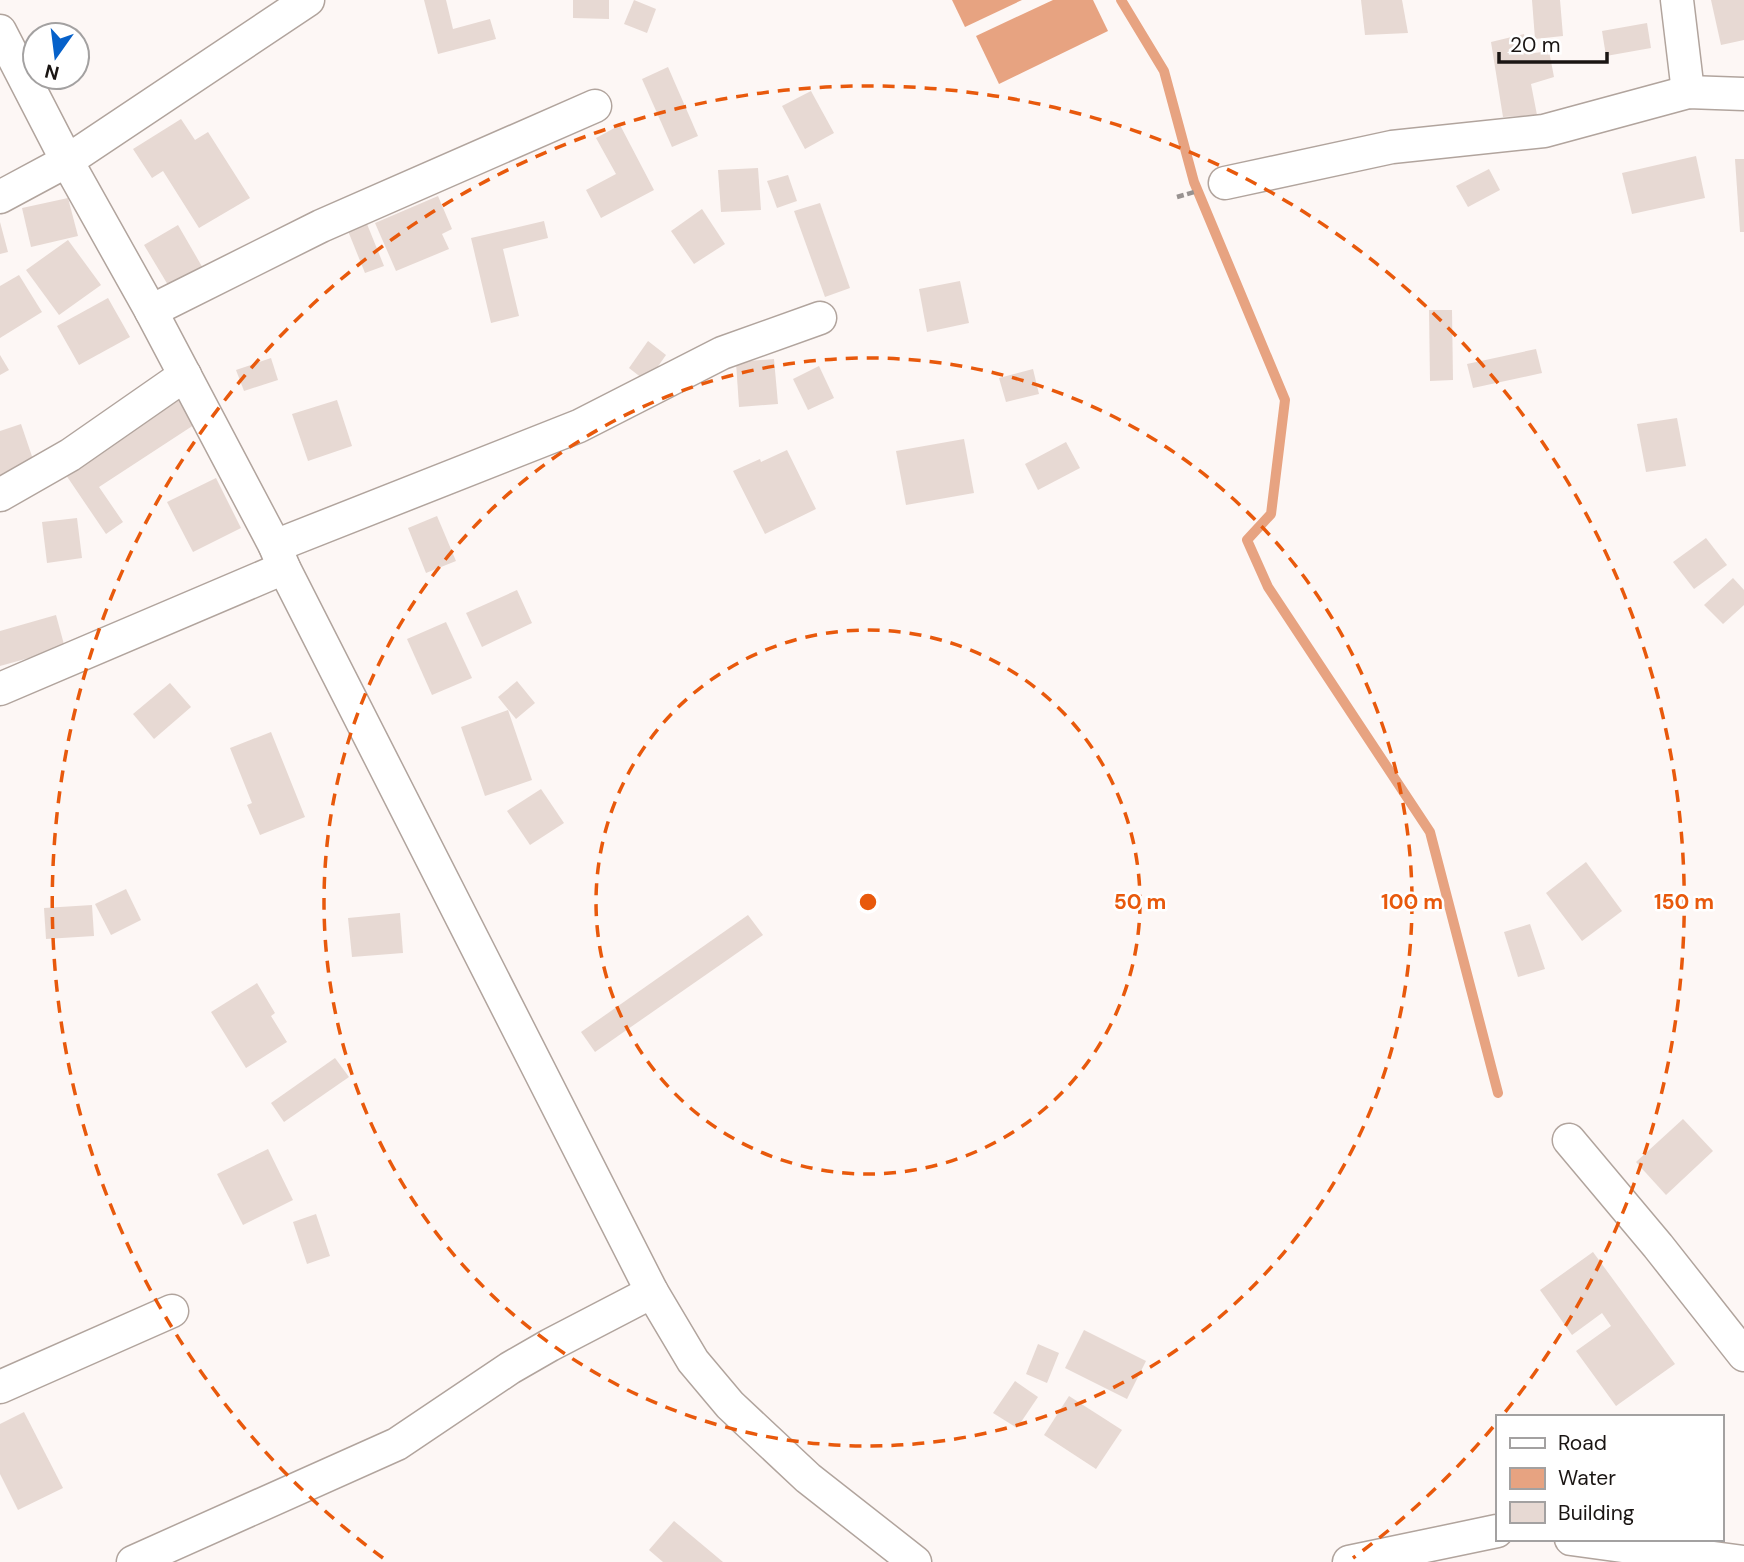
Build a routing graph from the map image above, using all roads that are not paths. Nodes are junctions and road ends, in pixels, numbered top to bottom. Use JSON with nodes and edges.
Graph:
{"nodes":[{"id":1,"x":308,"y":0,"type":"edge"},
{"id":2,"x":1677,"y":0,"type":"edge"},
{"id":3,"x":0,"y":31,"type":"edge"},
{"id":4,"x":1688,"y":92,"type":"junction"},
{"id":5,"x":1744,"y":94,"type":"edge"},
{"id":6,"x":595,"y":106,"type":"dead end"},
{"id":7,"x":67,"y":161,"type":"junction"},
{"id":8,"x":1225,"y":183,"type":"dead end"},
{"id":9,"x":0,"y":197,"type":"edge"},
{"id":10,"x":151,"y":311,"type":"junction"},
{"id":11,"x":820,"y":318,"type":"dead end"},
{"id":12,"x":185,"y":375,"type":"junction"},
{"id":13,"x":0,"y":495,"type":"edge"},
{"id":14,"x":279,"y":557,"type":"junction"},
{"id":15,"x":0,"y":689,"type":"edge"},
{"id":16,"x":1569,"y":1140,"type":"dead end"},
{"id":17,"x":652,"y":1292,"type":"junction"},
{"id":18,"x":172,"y":1311,"type":"dead end"},
{"id":19,"x":1744,"y":1356,"type":"edge"},
{"id":20,"x":0,"y":1387,"type":"edge"},
{"id":21,"x":1496,"y":1531,"type":"edge"},
{"id":22,"x":1586,"y":1541,"type":"edge"},
{"id":23,"x":133,"y":1562,"type":"edge"},
{"id":24,"x":915,"y":1562,"type":"edge"},
{"id":25,"x":1349,"y":1562,"type":"edge"},
{"id":26,"x":1742,"y":1562,"type":"edge"}],
"edges":[{"from":1,"to":7,"type":"street"},
{"from":2,"to":4,"type":"street"},
{"from":3,"to":7,"type":"street"},
{"from":4,"to":5,"type":"street"},
{"from":4,"to":8,"type":"street"},
{"from":6,"to":10,"type":"street"},
{"from":7,"to":9,"type":"street"},
{"from":7,"to":10,"type":"street"},
{"from":10,"to":12,"type":"street"},
{"from":11,"to":14,"type":"street"},
{"from":12,"to":13,"type":"street"},
{"from":12,"to":14,"type":"street"},
{"from":14,"to":15,"type":"street"},
{"from":14,"to":17,"type":"street"},
{"from":16,"to":19,"type":"street"},
{"from":17,"to":23,"type":"street"},
{"from":17,"to":24,"type":"street"},
{"from":18,"to":20,"type":"street"},
{"from":21,"to":25,"type":"street"},
{"from":22,"to":26,"type":"street"}]}
